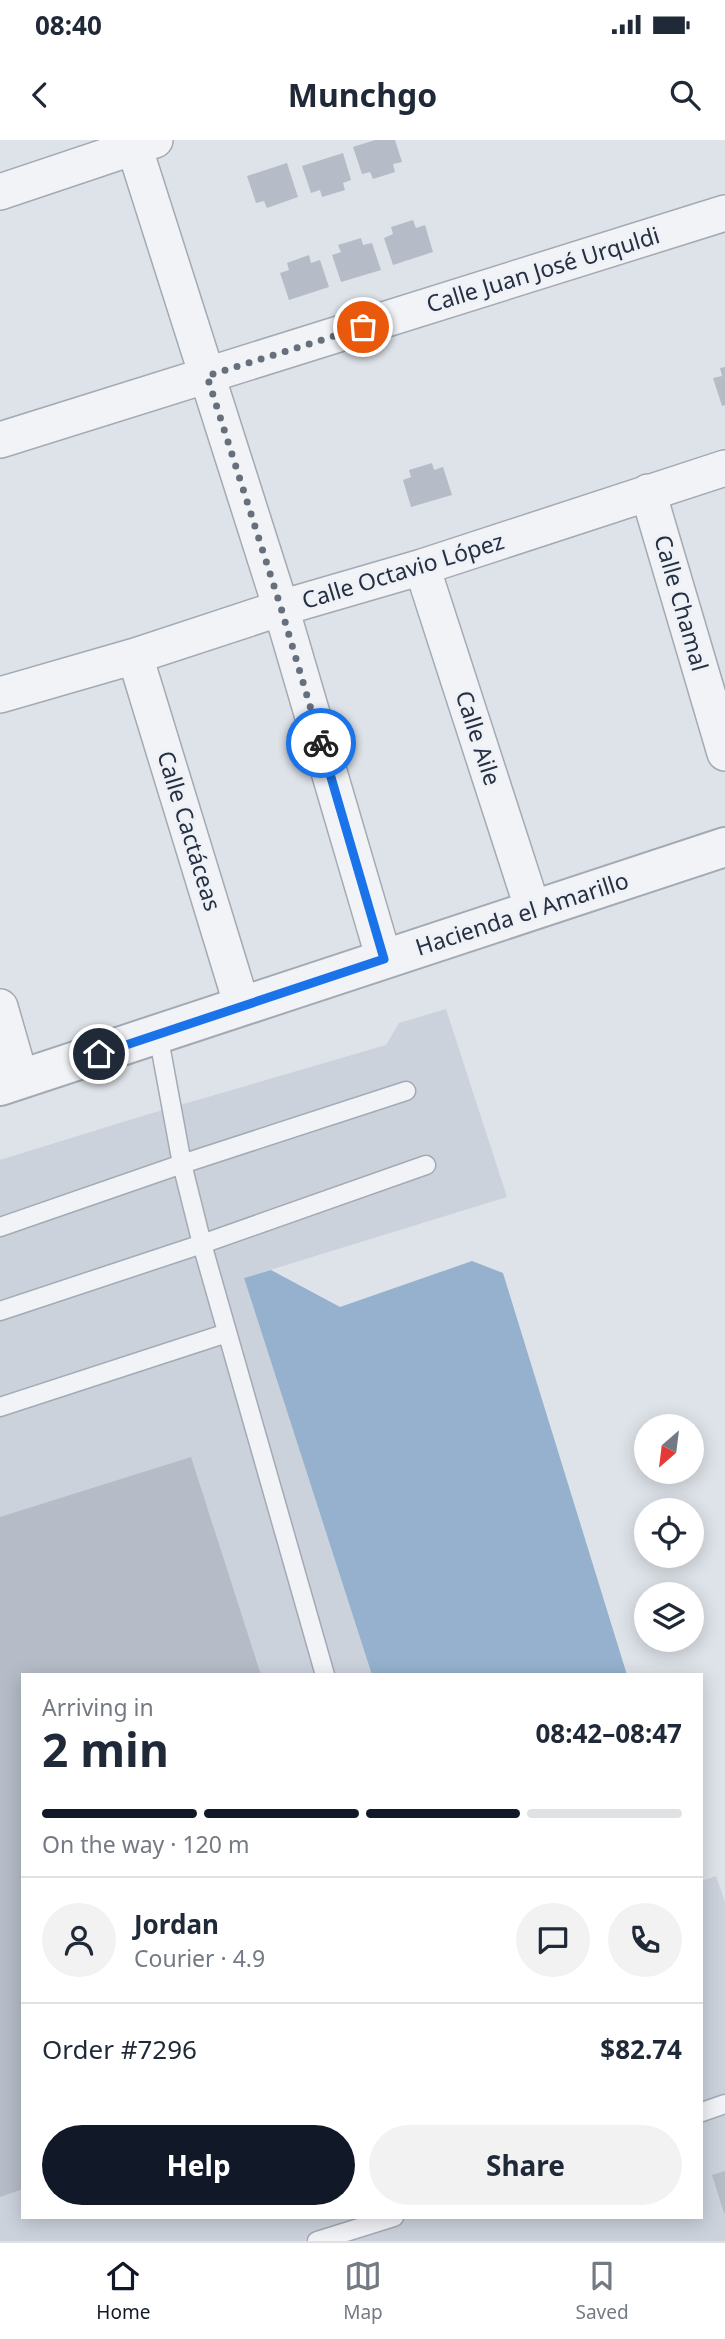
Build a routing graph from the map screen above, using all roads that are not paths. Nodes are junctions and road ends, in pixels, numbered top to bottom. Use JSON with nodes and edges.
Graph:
{"nodes":[{"id":1,"x":141,"y":142,"type":"edge"},
{"id":2,"x":0,"y":192,"type":"edge"},
{"id":3,"x":725,"y":213,"type":"edge"},
{"id":4,"x":207,"y":376,"type":"junction"},
{"id":5,"x":0,"y":440,"type":"edge"},
{"id":6,"x":725,"y":468,"type":"edge"},
{"id":7,"x":648,"y":492,"type":"junction"},
{"id":8,"x":422,"y":567,"type":"junction"},
{"id":9,"x":281,"y":608,"type":"junction"},
{"id":10,"x":135,"y":656,"type":"junction"},
{"id":11,"x":0,"y":695,"type":"edge"},
{"id":12,"x":725,"y":753,"type":"edge"},
{"id":13,"x":725,"y":847,"type":"edge"},
{"id":14,"x":533,"y":910,"type":"junction"},
{"id":15,"x":384,"y":959,"type":"junction"},
{"id":16,"x":242,"y":1006,"type":"junction"},
{"id":17,"x":0,"y":1007,"type":"edge"},
{"id":18,"x":158,"y":1034,"type":"junction"},
{"id":19,"x":11,"y":1083,"type":"edge"},
{"id":20,"x":406,"y":1091,"type":"dead end"},
{"id":21,"x":182,"y":1164,"type":"junction"},
{"id":22,"x":426,"y":1165,"type":"dead end"},
{"id":23,"x":0,"y":1227,"type":"edge"},
{"id":24,"x":202,"y":1244,"type":"junction"},
{"id":25,"x":0,"y":1311,"type":"edge"},
{"id":26,"x":227,"y":1333,"type":"junction"},
{"id":27,"x":0,"y":1407,"type":"edge"},
{"id":28,"x":324,"y":1673,"type":"edge"},
{"id":29,"x":725,"y":2104,"type":"edge"},
{"id":30,"x":703,"y":2112,"type":"edge"},
{"id":31,"x":388,"y":2219,"type":"edge"},
{"id":32,"x":317,"y":2241,"type":"edge"}],
"edges":[{"from":1,"to":2,"type":"street"},
{"from":1,"to":4,"type":"street"},
{"from":3,"to":4,"type":"street","name":"Calle Juan José Urquldi"},
{"from":4,"to":5,"type":"street","name":"Calle Juan José Urquldi"},
{"from":4,"to":9,"type":"street"},
{"from":6,"to":7,"type":"street","name":"Calle Octavio López"},
{"from":7,"to":8,"type":"street","name":"Calle Octavio López"},
{"from":7,"to":12,"type":"street","name":"Calle Chamal"},
{"from":8,"to":9,"type":"street","name":"Calle Octavio López"},
{"from":8,"to":14,"type":"street","name":"Calle Aile"},
{"from":9,"to":10,"type":"street","name":"Calle Octavio López"},
{"from":9,"to":15,"type":"street"},
{"from":10,"to":11,"type":"street","name":"Calle Octavio López"},
{"from":10,"to":16,"type":"street","name":"Calle Cactáceas"},
{"from":13,"to":14,"type":"street","name":"Hacienda el Amarillo"},
{"from":14,"to":15,"type":"street","name":"Hacienda el Amarillo"},
{"from":15,"to":16,"type":"street","name":"Hacienda el Amarillo"},
{"from":16,"to":18,"type":"street","name":"Hacienda el Amarillo"},
{"from":17,"to":19,"type":"street"},
{"from":18,"to":19,"type":"street","name":"Hacienda el Amarillo"},
{"from":18,"to":21,"type":"lane"},
{"from":20,"to":21,"type":"lane"},
{"from":21,"to":23,"type":"lane"},
{"from":21,"to":24,"type":"lane"},
{"from":22,"to":24,"type":"lane"},
{"from":24,"to":25,"type":"lane"},
{"from":24,"to":26,"type":"lane"},
{"from":26,"to":27,"type":"lane"},
{"from":26,"to":28,"type":"lane"},
{"from":29,"to":30,"type":"lane"},
{"from":31,"to":32,"type":"lane"}]}
